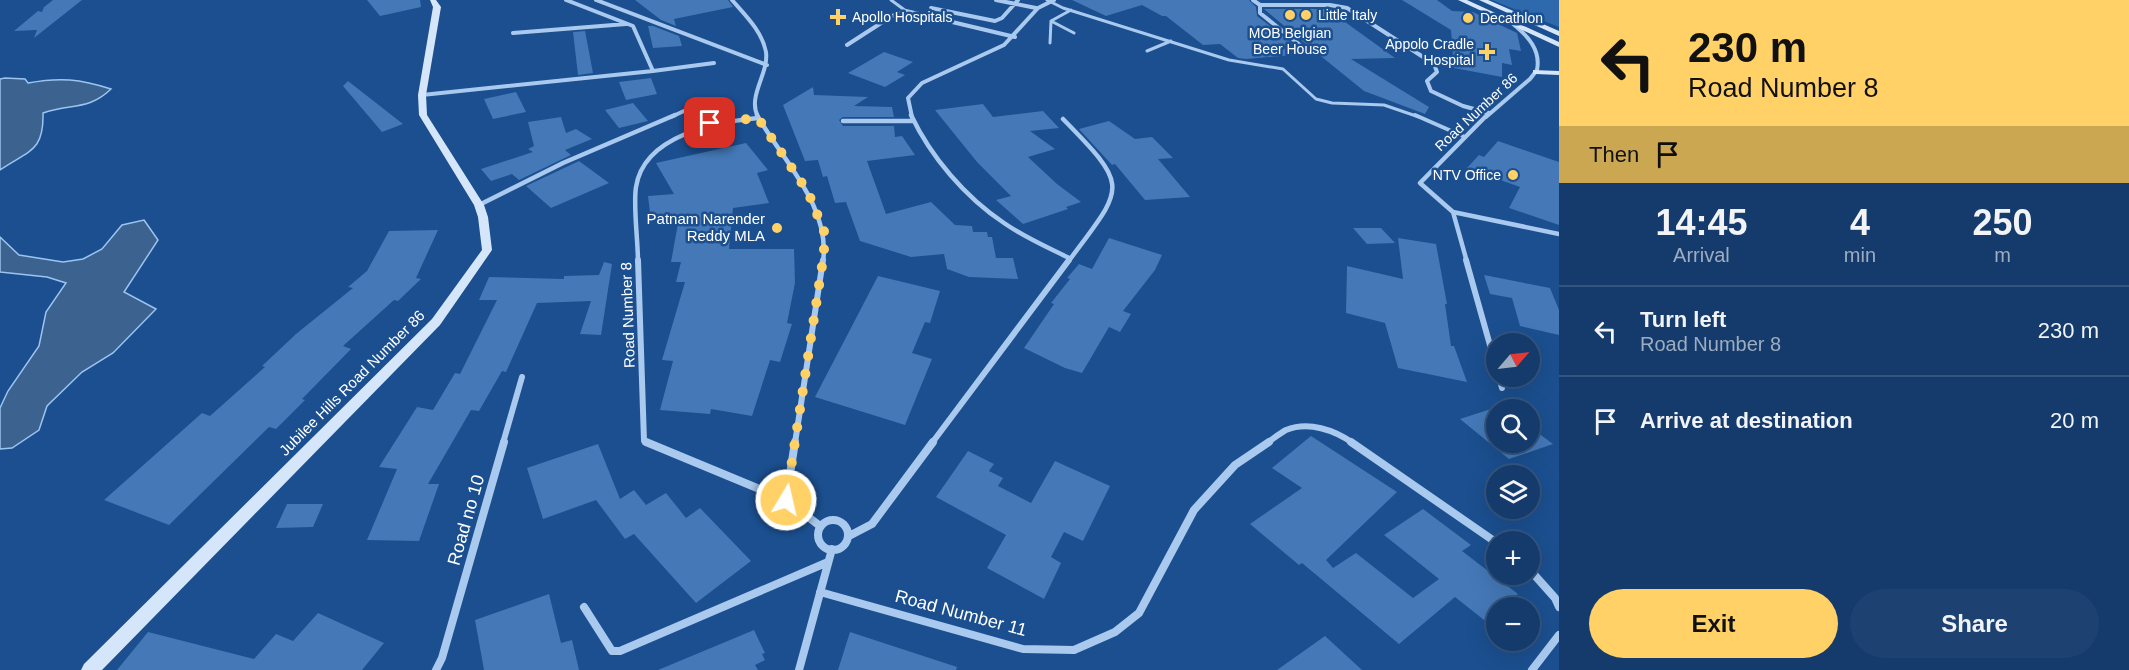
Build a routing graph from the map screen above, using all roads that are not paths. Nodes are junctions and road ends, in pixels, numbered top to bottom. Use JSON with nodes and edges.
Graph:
{"nodes":[{"id":1,"x":433,"y":0,"type":"edge"},
{"id":2,"x":566,"y":0,"type":"edge"},
{"id":3,"x":596,"y":0,"type":"edge"},
{"id":4,"x":732,"y":0,"type":"edge"},
{"id":5,"x":891,"y":0,"type":"edge"},
{"id":6,"x":996,"y":0,"type":"edge"},
{"id":7,"x":1050,"y":0,"type":"edge"},
{"id":8,"x":1253,"y":0,"type":"edge"},
{"id":9,"x":1461,"y":0,"type":"edge"},
{"id":10,"x":1482,"y":0,"type":"edge"},
{"id":11,"x":1016,"y":2,"type":"edge"},
{"id":12,"x":1260,"y":5,"type":"junction"},
{"id":13,"x":931,"y":8,"type":"dead end"},
{"id":14,"x":1036,"y":8,"type":"junction"},
{"id":15,"x":943,"y":10,"type":"junction"},
{"id":16,"x":1071,"y":10,"type":"junction"},
{"id":17,"x":906,"y":11,"type":"junction"},
{"id":18,"x":935,"y":18,"type":"junction"},
{"id":19,"x":1051,"y":21,"type":"junction"},
{"id":20,"x":1510,"y":21,"type":"junction"},
{"id":21,"x":630,"y":25,"type":"junction"},
{"id":22,"x":513,"y":33,"type":"dead end"},
{"id":23,"x":1074,"y":33,"type":"dead end"},
{"id":24,"x":1559,"y":34,"type":"edge"},
{"id":25,"x":1015,"y":37,"type":"junction"},
{"id":26,"x":1171,"y":41,"type":"junction"},
{"id":27,"x":1050,"y":43,"type":"dead end"},
{"id":28,"x":848,"y":45,"type":"dead end"},
{"id":29,"x":1559,"y":45,"type":"edge"},
{"id":30,"x":1305,"y":49,"type":"dead end"},
{"id":31,"x":1147,"y":51,"type":"dead end"},
{"id":32,"x":714,"y":63,"type":"dead end"},
{"id":33,"x":767,"y":66,"type":"junction"},
{"id":34,"x":653,"y":71,"type":"junction"},
{"id":35,"x":1536,"y":72,"type":"junction"},
{"id":36,"x":1559,"y":73,"type":"edge"},
{"id":37,"x":422,"y":95,"type":"junction"},
{"id":38,"x":684,"y":111,"type":"dead end"},
{"id":39,"x":1489,"y":113,"type":"junction"},
{"id":40,"x":758,"y":118,"type":"junction"},
{"id":41,"x":1063,"y":120,"type":"dead end"},
{"id":42,"x":843,"y":121,"type":"dead end"},
{"id":43,"x":913,"y":121,"type":"junction"},
{"id":44,"x":1465,"y":137,"type":"junction"},
{"id":45,"x":479,"y":205,"type":"junction"},
{"id":46,"x":1453,"y":212,"type":"junction"},
{"id":47,"x":1559,"y":234,"type":"edge"},
{"id":48,"x":1069,"y":258,"type":"junction"},
{"id":49,"x":1487,"y":333,"type":"edge"},
{"id":50,"x":522,"y":377,"type":"dead end"},
{"id":51,"x":786,"y":500,"type":"junction"},
{"id":52,"x":820,"y":526,"type":"junction"},
{"id":53,"x":1486,"y":535,"type":"edge"},
{"id":54,"x":849,"y":536,"type":"junction"},
{"id":55,"x":832,"y":549,"type":"junction"},
{"id":56,"x":828,"y":562,"type":"junction"},
{"id":57,"x":1540,"y":581,"type":"edge"},
{"id":58,"x":820,"y":592,"type":"junction"},
{"id":59,"x":584,"y":607,"type":"dead end"},
{"id":60,"x":1559,"y":607,"type":"edge"},
{"id":61,"x":1559,"y":635,"type":"edge"},
{"id":62,"x":90,"y":670,"type":"edge"},
{"id":63,"x":436,"y":670,"type":"edge"},
{"id":64,"x":799,"y":670,"type":"edge"},
{"id":65,"x":1532,"y":670,"type":"edge"}],
"edges":[{"from":1,"to":37,"type":"street","name":"Jubilee Hills Road Number 86"},
{"from":2,"to":21,"type":"street"},
{"from":3,"to":33,"type":"street"},
{"from":4,"to":33,"type":"street"},
{"from":5,"to":17,"type":"lane"},
{"from":6,"to":11,"type":"street"},
{"from":7,"to":14,"type":"street"},
{"from":7,"to":16,"type":"lane"},
{"from":8,"to":12,"type":"street"},
{"from":9,"to":20,"type":"street"},
{"from":10,"to":24,"type":"street"},
{"from":11,"to":14,"type":"street"},
{"from":11,"to":15,"type":"street"},
{"from":12,"to":30,"type":"street"},
{"from":12,"to":39,"type":"street"},
{"from":13,"to":15,"type":"street"},
{"from":14,"to":25,"type":"street"},
{"from":15,"to":18,"type":"street"},
{"from":16,"to":19,"type":"lane"},
{"from":16,"to":26,"type":"lane"},
{"from":17,"to":18,"type":"street"},
{"from":17,"to":28,"type":"street"},
{"from":18,"to":25,"type":"street"},
{"from":19,"to":23,"type":"lane"},
{"from":19,"to":27,"type":"lane"},
{"from":20,"to":29,"type":"street"},
{"from":20,"to":35,"type":"street","name":"Road Number 86"},
{"from":21,"to":22,"type":"street"},
{"from":21,"to":34,"type":"street"},
{"from":25,"to":43,"type":"street"},
{"from":26,"to":31,"type":"lane"},
{"from":26,"to":44,"type":"lane"},
{"from":32,"to":34,"type":"street"},
{"from":33,"to":40,"type":"street"},
{"from":34,"to":37,"type":"street"},
{"from":35,"to":36,"type":"street"},
{"from":35,"to":39,"type":"street","name":"Road Number 86"},
{"from":37,"to":45,"type":"street","name":"Jubilee Hills Road Number 86"},
{"from":38,"to":45,"type":"street"},
{"from":39,"to":44,"type":"street","name":"Road Number 86"},
{"from":40,"to":51,"type":"street"},
{"from":40,"to":51,"type":"street","name":"Road Number 8"},
{"from":41,"to":48,"type":"street"},
{"from":42,"to":43,"type":"street"},
{"from":43,"to":48,"type":"street"},
{"from":44,"to":46,"type":"street","name":"Road Number 86"},
{"from":45,"to":62,"type":"street","name":"Jubilee Hills Road Number 86"},
{"from":46,"to":47,"type":"street"},
{"from":46,"to":49,"type":"street"},
{"from":48,"to":54,"type":"street"},
{"from":50,"to":63,"type":"street","name":"Road no 10"},
{"from":51,"to":52,"type":"street"},
{"from":52,"to":54,"type":"street"},
{"from":52,"to":55,"type":"street"},
{"from":53,"to":58,"type":"street","name":"Road Number 11"},
{"from":54,"to":55,"type":"street"},
{"from":55,"to":56,"type":"street"},
{"from":56,"to":58,"type":"street"},
{"from":56,"to":59,"type":"street"},
{"from":57,"to":60,"type":"street"},
{"from":58,"to":64,"type":"street"},
{"from":61,"to":65,"type":"street"}]}
